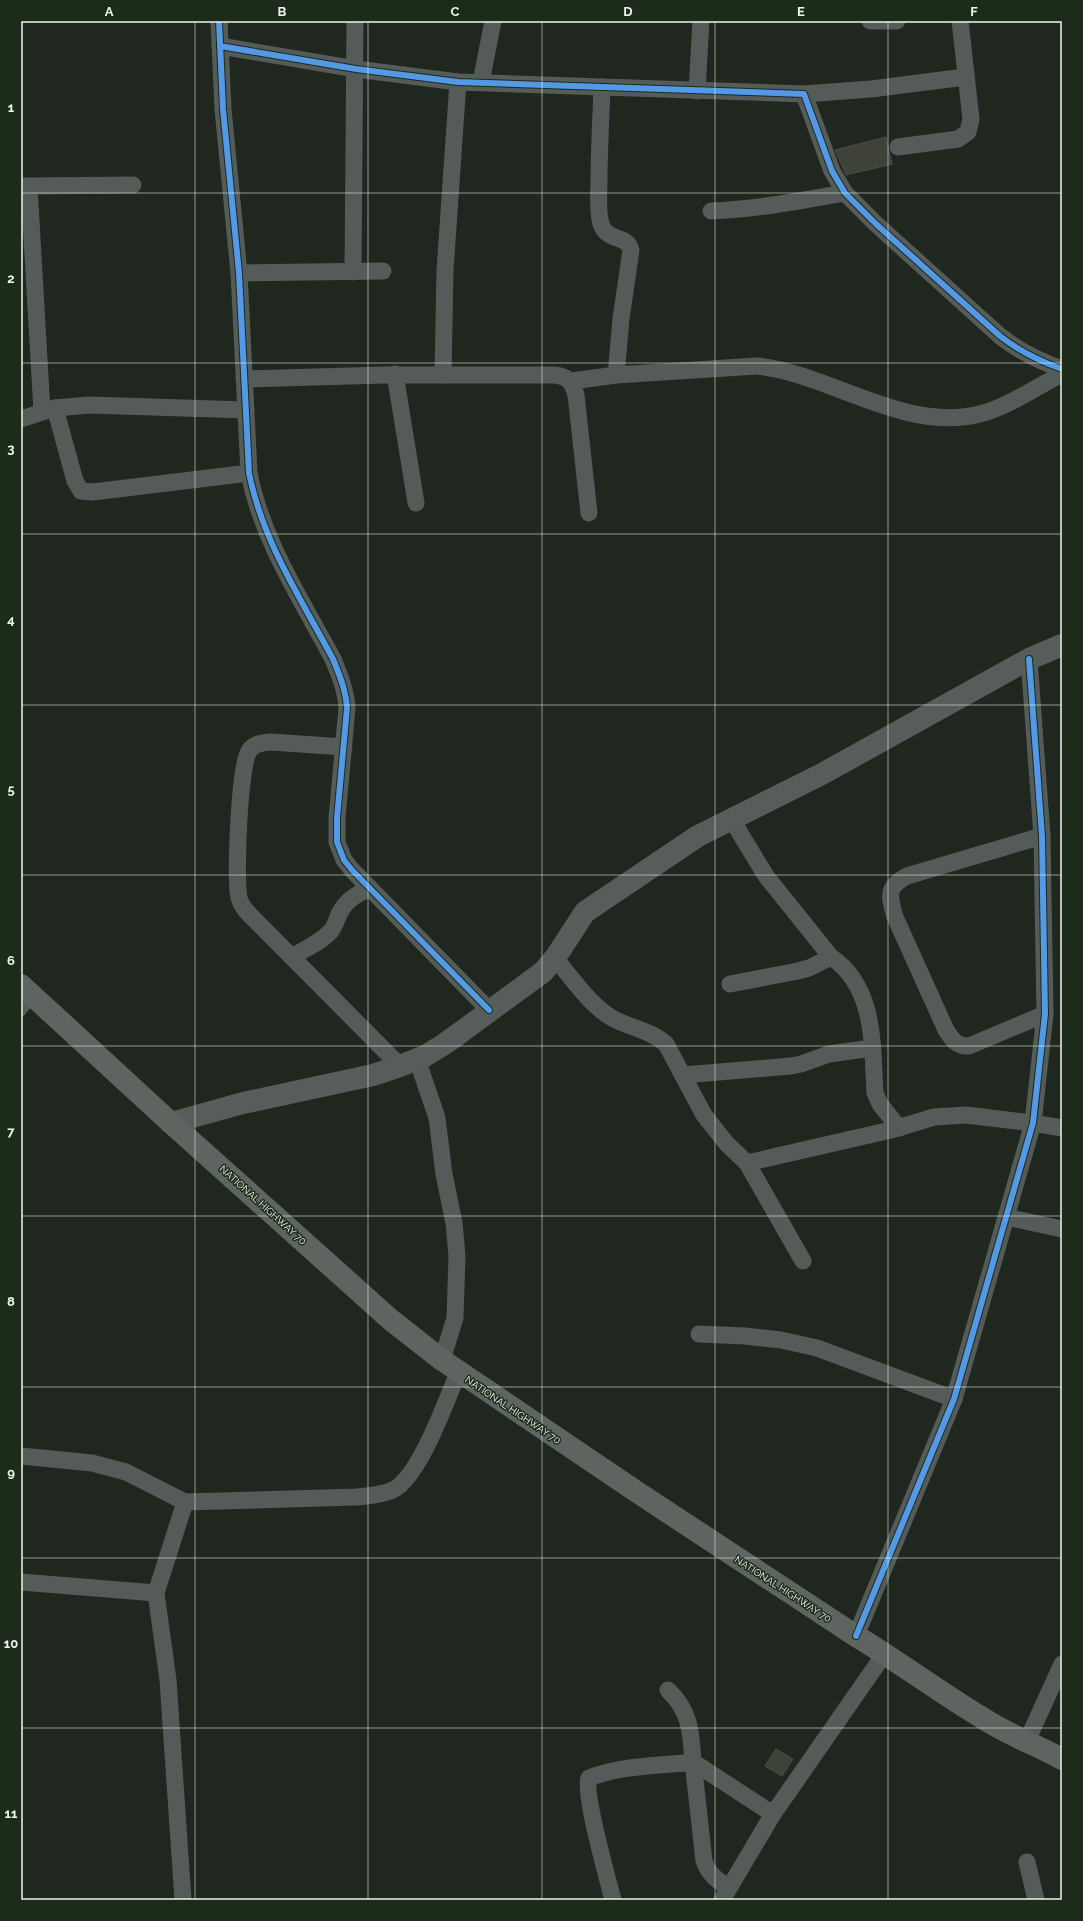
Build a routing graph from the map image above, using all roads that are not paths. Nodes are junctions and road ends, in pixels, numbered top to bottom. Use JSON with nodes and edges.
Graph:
{"nodes":[{"id":1,"x":219,"y":21,"type":"edge"},
{"id":2,"x":355,"y":21,"type":"edge"},
{"id":3,"x":493,"y":21,"type":"edge"},
{"id":4,"x":701,"y":21,"type":"edge"},
{"id":5,"x":870,"y":21,"type":"edge"},
{"id":6,"x":897,"y":21,"type":"edge"},
{"id":7,"x":960,"y":21,"type":"edge"},
{"id":8,"x":220,"y":46,"type":"junction"},
{"id":9,"x":356,"y":69,"type":"junction"},
{"id":10,"x":965,"y":77,"type":"junction"},
{"id":11,"x":458,"y":82,"type":"junction"},
{"id":12,"x":481,"y":82,"type":"junction"},
{"id":13,"x":602,"y":87,"type":"junction"},
{"id":14,"x":697,"y":91,"type":"junction"},
{"id":15,"x":804,"y":94,"type":"junction"},
{"id":16,"x":898,"y":147,"type":"dead end"},
{"id":17,"x":133,"y":185,"type":"dead end"},
{"id":18,"x":25,"y":186,"type":"edge"},
{"id":19,"x":845,"y":193,"type":"junction"},
{"id":20,"x":711,"y":211,"type":"dead end"},
{"id":21,"x":27,"y":271,"type":"edge"},
{"id":22,"x":383,"y":271,"type":"dead end"},
{"id":23,"x":353,"y":272,"type":"junction"},
{"id":24,"x":239,"y":273,"type":"junction"},
{"id":25,"x":1062,"y":369,"type":"edge"},
{"id":26,"x":395,"y":374,"type":"junction"},
{"id":27,"x":1062,"y":374,"type":"edge"},
{"id":28,"x":443,"y":375,"type":"junction"},
{"id":29,"x":616,"y":375,"type":"junction"},
{"id":30,"x":244,"y":379,"type":"junction"},
{"id":31,"x":572,"y":381,"type":"junction"},
{"id":32,"x":48,"y":410,"type":"junction"},
{"id":33,"x":246,"y":410,"type":"junction"},
{"id":34,"x":21,"y":419,"type":"edge"},
{"id":35,"x":249,"y":473,"type":"junction"},
{"id":36,"x":416,"y":503,"type":"dead end"},
{"id":37,"x":589,"y":513,"type":"dead end"},
{"id":38,"x":1062,"y":645,"type":"edge"},
{"id":39,"x":1030,"y":659,"type":"junction"},
{"id":40,"x":344,"y":747,"type":"junction"},
{"id":41,"x":732,"y":820,"type":"junction"},
{"id":42,"x":1042,"y":836,"type":"junction"},
{"id":43,"x":370,"y":888,"type":"junction"},
{"id":44,"x":292,"y":957,"type":"junction"},
{"id":45,"x":831,"y":957,"type":"junction"},
{"id":46,"x":555,"y":958,"type":"junction"},
{"id":47,"x":730,"y":984,"type":"dead end"},
{"id":48,"x":25,"y":998,"type":"edge"},
{"id":49,"x":489,"y":1010,"type":"junction"},
{"id":50,"x":1045,"y":1014,"type":"junction"},
{"id":51,"x":872,"y":1048,"type":"junction"},
{"id":52,"x":408,"y":1063,"type":"junction"},
{"id":53,"x":684,"y":1075,"type":"junction"},
{"id":54,"x":170,"y":1123,"type":"junction"},
{"id":55,"x":1033,"y":1123,"type":"junction"},
{"id":56,"x":899,"y":1128,"type":"junction"},
{"id":57,"x":1062,"y":1128,"type":"edge"},
{"id":58,"x":747,"y":1163,"type":"junction"},
{"id":59,"x":1006,"y":1217,"type":"junction"},
{"id":60,"x":1062,"y":1229,"type":"edge"},
{"id":61,"x":803,"y":1261,"type":"dead end"},
{"id":62,"x":699,"y":1334,"type":"dead end"},
{"id":63,"x":450,"y":1366,"type":"junction"},
{"id":64,"x":954,"y":1399,"type":"junction"},
{"id":65,"x":21,"y":1456,"type":"edge"},
{"id":66,"x":185,"y":1502,"type":"junction"},
{"id":67,"x":21,"y":1582,"type":"edge"},
{"id":68,"x":156,"y":1592,"type":"junction"},
{"id":69,"x":856,"y":1636,"type":"junction"},
{"id":70,"x":885,"y":1653,"type":"junction"},
{"id":71,"x":1062,"y":1664,"type":"edge"},
{"id":72,"x":668,"y":1690,"type":"dead end"},
{"id":73,"x":1027,"y":1741,"type":"junction"},
{"id":74,"x":1062,"y":1759,"type":"edge"},
{"id":75,"x":693,"y":1762,"type":"junction"},
{"id":76,"x":773,"y":1814,"type":"junction"},
{"id":77,"x":1027,"y":1862,"type":"dead end"},
{"id":78,"x":726,"y":1894,"type":"edge"},
{"id":79,"x":183,"y":1900,"type":"edge"},
{"id":80,"x":612,"y":1900,"type":"edge"},
{"id":81,"x":1036,"y":1900,"type":"edge"}],
"edges":[{"from":1,"to":8,"type":"street"},
{"from":2,"to":9,"type":"street"},
{"from":3,"to":12,"type":"street"},
{"from":4,"to":14,"type":"street"},
{"from":5,"to":6,"type":"street"},
{"from":7,"to":10,"type":"street"},
{"from":8,"to":9,"type":"street"},
{"from":8,"to":24,"type":"street"},
{"from":9,"to":11,"type":"street"},
{"from":9,"to":23,"type":"street"},
{"from":10,"to":15,"type":"street"},
{"from":10,"to":16,"type":"street"},
{"from":11,"to":12,"type":"street"},
{"from":11,"to":28,"type":"street"},
{"from":12,"to":13,"type":"street"},
{"from":13,"to":14,"type":"street"},
{"from":13,"to":29,"type":"street"},
{"from":14,"to":15,"type":"street"},
{"from":15,"to":19,"type":"street"},
{"from":17,"to":18,"type":"street"},
{"from":18,"to":21,"type":"street"},
{"from":19,"to":20,"type":"street"},
{"from":19,"to":25,"type":"street"},
{"from":21,"to":32,"type":"street"},
{"from":22,"to":23,"type":"street"},
{"from":23,"to":24,"type":"street"},
{"from":24,"to":30,"type":"street"},
{"from":26,"to":28,"type":"street"},
{"from":26,"to":30,"type":"street"},
{"from":26,"to":36,"type":"street"},
{"from":27,"to":29,"type":"street"},
{"from":28,"to":31,"type":"street"},
{"from":29,"to":31,"type":"street"},
{"from":30,"to":33,"type":"street"},
{"from":31,"to":37,"type":"street"},
{"from":32,"to":33,"type":"street"},
{"from":32,"to":34,"type":"street"},
{"from":32,"to":35,"type":"street"},
{"from":33,"to":35,"type":"street"},
{"from":35,"to":40,"type":"street"},
{"from":38,"to":39,"type":"main road"},
{"from":39,"to":41,"type":"main road"},
{"from":39,"to":42,"type":"street"},
{"from":40,"to":43,"type":"street"},
{"from":40,"to":44,"type":"street"},
{"from":41,"to":45,"type":"street"},
{"from":41,"to":46,"type":"main road"},
{"from":42,"to":50,"type":"street"},
{"from":42,"to":50,"type":"street"},
{"from":43,"to":44,"type":"street"},
{"from":43,"to":49,"type":"street"},
{"from":44,"to":52,"type":"street"},
{"from":45,"to":47,"type":"street"},
{"from":45,"to":51,"type":"street"},
{"from":46,"to":49,"type":"main road"},
{"from":46,"to":53,"type":"street"},
{"from":48,"to":54,"type":"main road","name":"NATIONAL HIGHWAY 70"},
{"from":49,"to":52,"type":"main road"},
{"from":50,"to":55,"type":"street"},
{"from":51,"to":53,"type":"street"},
{"from":51,"to":56,"type":"street"},
{"from":52,"to":54,"type":"main road"},
{"from":52,"to":63,"type":"street"},
{"from":53,"to":58,"type":"street"},
{"from":54,"to":63,"type":"main road","name":"NATIONAL HIGHWAY 70"},
{"from":55,"to":56,"type":"street"},
{"from":55,"to":57,"type":"street"},
{"from":55,"to":59,"type":"street"},
{"from":56,"to":58,"type":"street"},
{"from":58,"to":61,"type":"street"},
{"from":59,"to":60,"type":"street"},
{"from":59,"to":64,"type":"street"},
{"from":62,"to":64,"type":"street"},
{"from":63,"to":66,"type":"street"},
{"from":63,"to":69,"type":"main road","name":"NATIONAL HIGHWAY 70"},
{"from":64,"to":69,"type":"street"},
{"from":65,"to":66,"type":"street"},
{"from":66,"to":68,"type":"street"},
{"from":67,"to":68,"type":"street"},
{"from":68,"to":79,"type":"street"},
{"from":69,"to":70,"type":"main road","name":"NATIONAL HIGHWAY 70"},
{"from":70,"to":73,"type":"main road","name":"NATIONAL HIGHWAY 70"},
{"from":70,"to":76,"type":"street"},
{"from":71,"to":73,"type":"street"},
{"from":72,"to":75,"type":"street"},
{"from":73,"to":74,"type":"main road","name":"NATIONAL HIGHWAY 70"},
{"from":75,"to":76,"type":"street"},
{"from":75,"to":78,"type":"street"},
{"from":75,"to":80,"type":"street"},
{"from":76,"to":78,"type":"street"},
{"from":77,"to":81,"type":"street"}]}
